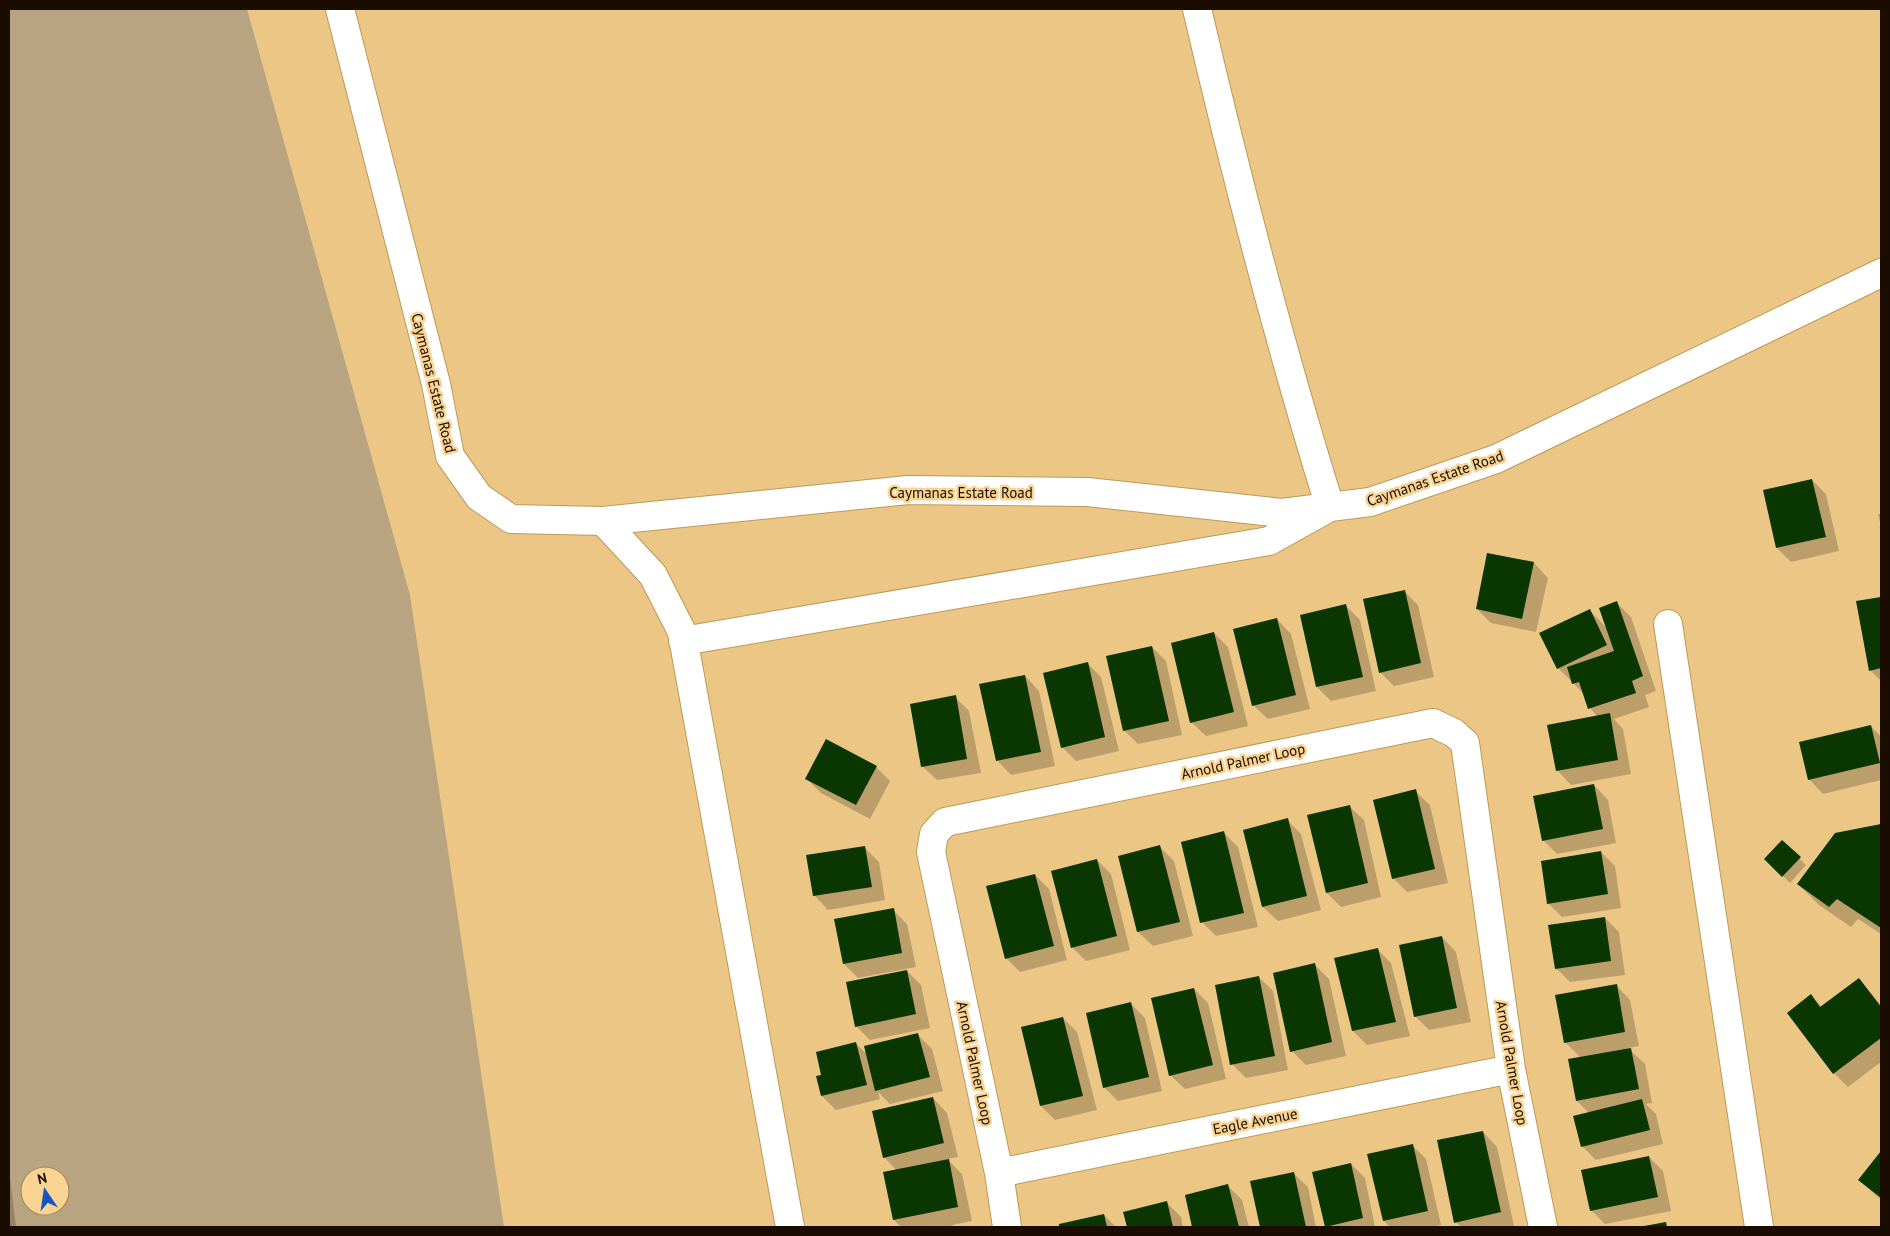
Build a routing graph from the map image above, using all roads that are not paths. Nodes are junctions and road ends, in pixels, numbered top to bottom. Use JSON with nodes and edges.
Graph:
{"nodes":[{"id":1,"x":340,"y":9,"type":"edge"},
{"id":2,"x":1197,"y":9,"type":"edge"},
{"id":3,"x":1881,"y":273,"type":"edge"},
{"id":4,"x":1330,"y":507,"type":"junction"},
{"id":5,"x":602,"y":521,"type":"junction"},
{"id":6,"x":1668,"y":624,"type":"dead end"},
{"id":7,"x":683,"y":641,"type":"junction"},
{"id":8,"x":1511,"y":1069,"type":"junction"},
{"id":9,"x":999,"y":1173,"type":"junction"},
{"id":10,"x":790,"y":1227,"type":"edge"},
{"id":11,"x":1007,"y":1227,"type":"edge"},
{"id":12,"x":1543,"y":1227,"type":"edge"},
{"id":13,"x":1759,"y":1227,"type":"edge"}],
"edges":[{"from":1,"to":5,"type":"street","name":"Caymanas Estate Road"},
{"from":2,"to":4,"type":"street"},
{"from":3,"to":4,"type":"street","name":"Caymanas Estate Road"},
{"from":4,"to":5,"type":"street","name":"Caymanas Estate Road"},
{"from":4,"to":7,"type":"street"},
{"from":5,"to":7,"type":"street"},
{"from":6,"to":13,"type":"street"},
{"from":7,"to":10,"type":"street"},
{"from":8,"to":9,"type":"street","name":"Eagle Avenue"},
{"from":8,"to":9,"type":"street","name":"Arnold Palmer Loop"},
{"from":8,"to":12,"type":"street","name":"Arnold Palmer Loop"},
{"from":9,"to":11,"type":"street","name":"Arnold Palmer Loop"}]}
